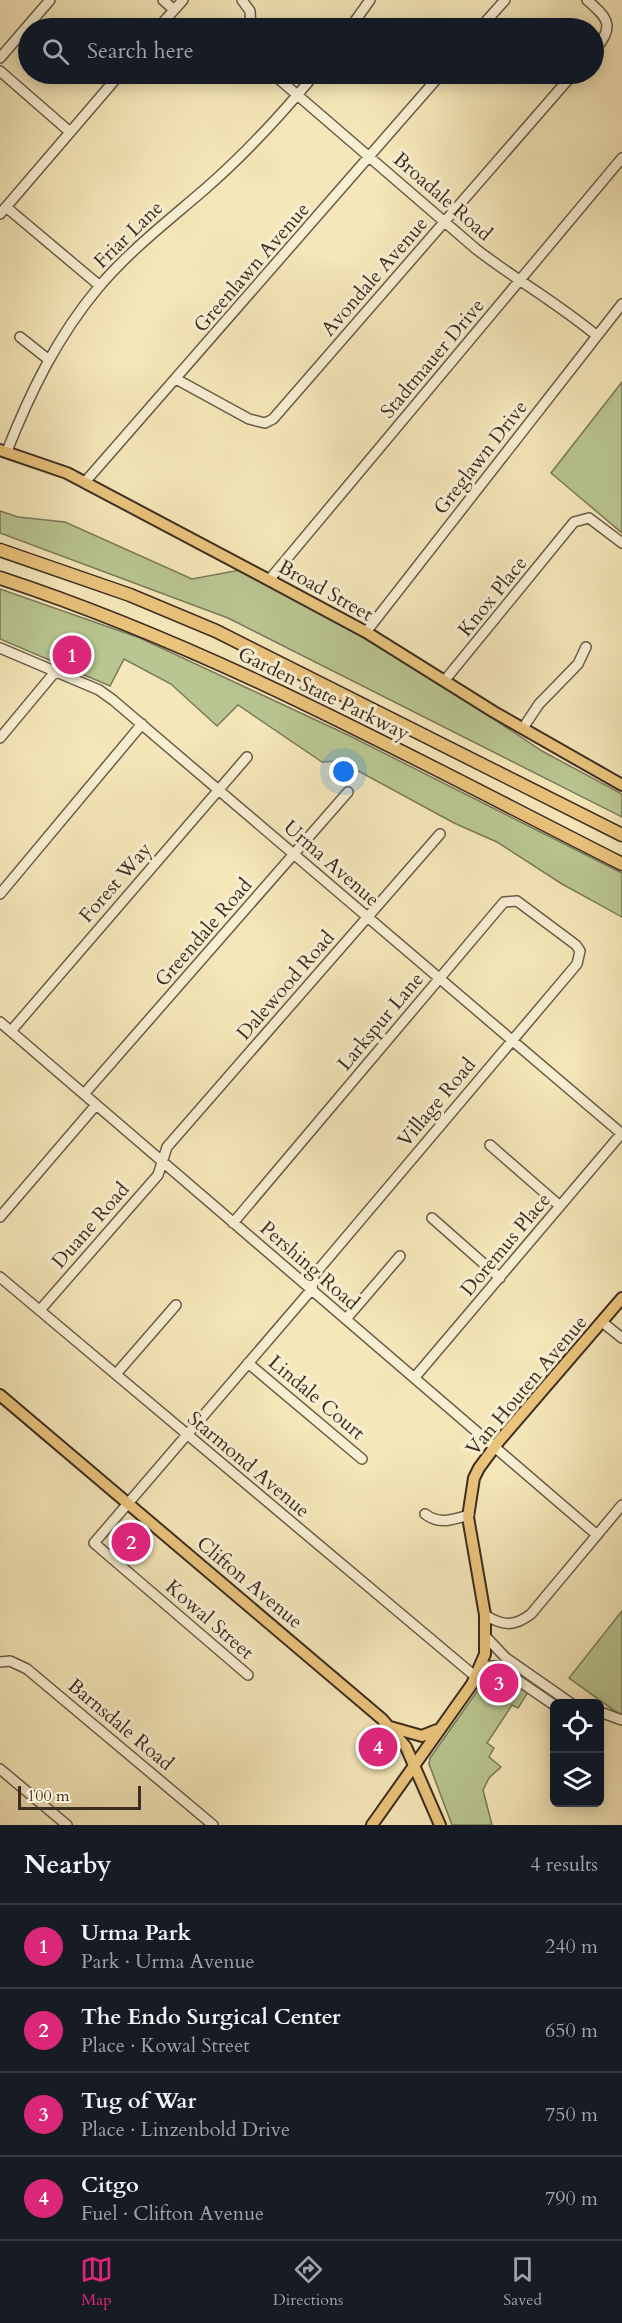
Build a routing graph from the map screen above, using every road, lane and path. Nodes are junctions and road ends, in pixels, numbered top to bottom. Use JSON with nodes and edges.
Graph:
{"nodes":[{"id":1,"x":50,"y":0,"type":"edge"},
{"id":2,"x":163,"y":0,"type":"edge"},
{"id":3,"x":183,"y":0,"type":"edge"},
{"id":4,"x":242,"y":0,"type":"edge"},
{"id":5,"x":370,"y":0,"type":"edge"},
{"id":6,"x":505,"y":0,"type":"edge"},
{"id":7,"x":586,"y":0,"type":"edge"},
{"id":8,"x":174,"y":10,"type":"junction"},
{"id":9,"x":34,"y":18,"type":"edge"},
{"id":10,"x":167,"y":18,"type":"edge"},
{"id":11,"x":250,"y":18,"type":"edge"},
{"id":12,"x":357,"y":18,"type":"edge"},
{"id":13,"x":489,"y":18,"type":"edge"},
{"id":14,"x":18,"y":37,"type":"edge"},
{"id":15,"x":604,"y":37,"type":"edge"},
{"id":16,"x":0,"y":58,"type":"edge"},
{"id":17,"x":0,"y":71,"type":"edge"},
{"id":18,"x":111,"y":84,"type":"edge"},
{"id":19,"x":286,"y":84,"type":"edge"},
{"id":20,"x":306,"y":84,"type":"edge"},
{"id":21,"x":432,"y":84,"type":"edge"},
{"id":22,"x":564,"y":84,"type":"edge"},
{"id":23,"x":298,"y":94,"type":"junction"},
{"id":24,"x":70,"y":132,"type":"junction"},
{"id":25,"x":370,"y":156,"type":"junction"},
{"id":26,"x":622,"y":158,"type":"edge"},
{"id":27,"x":3,"y":210,"type":"edge"},
{"id":28,"x":445,"y":221,"type":"junction"},
{"id":29,"x":520,"y":282,"type":"junction"},
{"id":30,"x":100,"y":286,"type":"junction"},
{"id":31,"x":622,"y":304,"type":"edge"},
{"id":32,"x":597,"y":336,"type":"junction"},
{"id":33,"x":20,"y":337,"type":"dead end"},
{"id":34,"x":49,"y":360,"type":"junction"},
{"id":35,"x":176,"y":379,"type":"junction"},
{"id":36,"x":4,"y":450,"type":"edge"},
{"id":37,"x":85,"y":482,"type":"junction"},
{"id":38,"x":622,"y":543,"type":"edge"},
{"id":39,"x":0,"y":550,"type":"edge"},
{"id":40,"x":0,"y":578,"type":"edge"},
{"id":41,"x":269,"y":579,"type":"junction"},
{"id":42,"x":366,"y":632,"type":"junction"},
{"id":43,"x":586,"y":647,"type":"dead end"},
{"id":44,"x":0,"y":648,"type":"edge"},
{"id":45,"x":55,"y":672,"type":"junction"},
{"id":46,"x":445,"y":680,"type":"junction"},
{"id":47,"x":142,"y":724,"type":"junction"},
{"id":48,"x":523,"y":728,"type":"junction"},
{"id":49,"x":0,"y":738,"type":"edge"},
{"id":50,"x":247,"y":757,"type":"dead end"},
{"id":51,"x":622,"y":785,"type":"edge"},
{"id":52,"x":219,"y":790,"type":"junction"},
{"id":53,"x":348,"y":792,"type":"dead end"},
{"id":54,"x":440,"y":834,"type":"dead end"},
{"id":55,"x":622,"y":835,"type":"edge"},
{"id":56,"x":295,"y":855,"type":"junction"},
{"id":57,"x":622,"y":864,"type":"edge"},
{"id":58,"x":0,"y":894,"type":"edge"},
{"id":59,"x":368,"y":917,"type":"junction"},
{"id":60,"x":568,"y":939,"type":"joint"},
{"id":61,"x":440,"y":979,"type":"junction"},
{"id":62,"x":0,"y":1022,"type":"edge"},
{"id":63,"x":11,"y":1031,"type":"junction"},
{"id":64,"x":512,"y":1040,"type":"junction"},
{"id":65,"x":84,"y":1094,"type":"junction"},
{"id":66,"x":96,"y":1105,"type":"junction"},
{"id":67,"x":622,"y":1134,"type":"edge"},
{"id":68,"x":490,"y":1145,"type":"dead end"},
{"id":69,"x":161,"y":1161,"type":"junction"},
{"id":70,"x":560,"y":1206,"type":"junction"},
{"id":71,"x":0,"y":1217,"type":"edge"},
{"id":72,"x":432,"y":1218,"type":"dead end"},
{"id":73,"x":233,"y":1222,"type":"junction"},
{"id":74,"x":400,"y":1256,"type":"dead end"},
{"id":75,"x":0,"y":1276,"type":"edge"},
{"id":76,"x":500,"y":1278,"type":"junction"},
{"id":77,"x":312,"y":1289,"type":"junction"},
{"id":78,"x":622,"y":1298,"type":"edge"},
{"id":79,"x":176,"y":1305,"type":"dead end"},
{"id":80,"x":40,"y":1310,"type":"junction"},
{"id":81,"x":346,"y":1319,"type":"junction"},
{"id":82,"x":602,"y":1322,"type":"junction"},
{"id":83,"x":622,"y":1338,"type":"edge"},
{"id":84,"x":248,"y":1363,"type":"junction"},
{"id":85,"x":116,"y":1374,"type":"junction"},
{"id":86,"x":415,"y":1377,"type":"junction"},
{"id":87,"x":0,"y":1395,"type":"edge"},
{"id":88,"x":187,"y":1434,"type":"junction"},
{"id":89,"x":495,"y":1445,"type":"junction"},
{"id":90,"x":362,"y":1459,"type":"dead end"},
{"id":91,"x":128,"y":1503,"type":"junction"},
{"id":92,"x":622,"y":1504,"type":"edge"},
{"id":93,"x":425,"y":1514,"type":"dead end"},
{"id":94,"x":469,"y":1515,"type":"junction"},
{"id":95,"x":597,"y":1535,"type":"junction"},
{"id":96,"x":94,"y":1543,"type":"joint"},
{"id":97,"x":485,"y":1615,"type":"junction"},
{"id":98,"x":487,"y":1638,"type":"junction"},
{"id":99,"x":0,"y":1662,"type":"edge"},
{"id":100,"x":482,"y":1666,"type":"junction"},
{"id":101,"x":248,"y":1675,"type":"dead end"},
{"id":102,"x":476,"y":1677,"type":"junction"},
{"id":103,"x":565,"y":1699,"type":"edge"},
{"id":104,"x":550,"y":1702,"type":"edge"},
{"id":105,"x":604,"y":1713,"type":"edge"},
{"id":106,"x":604,"y":1717,"type":"edge"},
{"id":107,"x":619,"y":1719,"type":"edge"},
{"id":108,"x":390,"y":1727,"type":"junction"},
{"id":109,"x":440,"y":1729,"type":"junction"},
{"id":110,"x":415,"y":1765,"type":"junction"},
{"id":111,"x":0,"y":1769,"type":"edge"},
{"id":112,"x":67,"y":1825,"type":"edge"},
{"id":113,"x":212,"y":1825,"type":"edge"},
{"id":114,"x":372,"y":1825,"type":"edge"},
{"id":115,"x":440,"y":1825,"type":"edge"}],
"edges":[{"from":1,"to":9,"type":"street"},
{"from":2,"to":8,"type":"street"},
{"from":3,"to":8,"type":"street"},
{"from":4,"to":11,"type":"street"},
{"from":5,"to":12,"type":"street"},
{"from":6,"to":13,"type":"street"},
{"from":7,"to":15,"type":"street"},
{"from":8,"to":10,"type":"street"},
{"from":14,"to":16,"type":"street"},
{"from":17,"to":24,"type":"street"},
{"from":18,"to":24,"type":"street"},
{"from":19,"to":23,"type":"street","name":"Broadale Road"},
{"from":20,"to":23,"type":"street","name":"Friar Lane"},
{"from":21,"to":25,"type":"street","name":"Greenlawn Avenue"},
{"from":22,"to":28,"type":"street","name":"Avondale Avenue"},
{"from":23,"to":25,"type":"street","name":"Broadale Road"},
{"from":23,"to":30,"type":"street","name":"Friar Lane"},
{"from":24,"to":27,"type":"street"},
{"from":25,"to":28,"type":"street","name":"Broadale Road"},
{"from":25,"to":35,"type":"street","name":"Greenlawn Avenue"},
{"from":26,"to":29,"type":"street","name":"Stadtmauer Drive"},
{"from":27,"to":30,"type":"street"},
{"from":28,"to":29,"type":"street","name":"Broadale Road"},
{"from":28,"to":35,"type":"street","name":"Avondale Avenue"},
{"from":29,"to":32,"type":"street","name":"Broadale Road"},
{"from":29,"to":41,"type":"street","name":"Stadtmauer Drive"},
{"from":30,"to":34,"type":"street","name":"Friar Lane"},
{"from":31,"to":32,"type":"street","name":"Greglawn Drive"},
{"from":32,"to":42,"type":"street","name":"Greglawn Drive"},
{"from":33,"to":34,"type":"street"},
{"from":34,"to":36,"type":"street","name":"Friar Lane"},
{"from":35,"to":37,"type":"street","name":"Greenlawn Avenue"},
{"from":36,"to":37,"type":"main road","name":"Broad Street"},
{"from":37,"to":41,"type":"main road","name":"Broad Street"},
{"from":38,"to":46,"type":"street","name":"Knox Place"},
{"from":39,"to":55,"type":"highway","name":"Garden State Parkway"},
{"from":40,"to":57,"type":"highway","name":"Garden State Parkway"},
{"from":41,"to":42,"type":"main road","name":"Broad Street"},
{"from":42,"to":46,"type":"main road","name":"Broad Street"},
{"from":43,"to":48,"type":"street"},
{"from":44,"to":45,"type":"street","name":"Urma Avenue"},
{"from":45,"to":47,"type":"street","name":"Urma Avenue"},
{"from":45,"to":49,"type":"street"},
{"from":46,"to":48,"type":"main road","name":"Broad Street"},
{"from":47,"to":52,"type":"street","name":"Urma Avenue"},
{"from":47,"to":58,"type":"street"},
{"from":48,"to":51,"type":"main road","name":"Broad Street"},
{"from":50,"to":52,"type":"street","name":"Forest Way"},
{"from":52,"to":56,"type":"street","name":"Urma Avenue"},
{"from":52,"to":63,"type":"street","name":"Forest Way"},
{"from":53,"to":56,"type":"street","name":"Greendale Road"},
{"from":54,"to":59,"type":"street","name":"Dalewood Road"},
{"from":56,"to":59,"type":"street","name":"Urma Avenue"},
{"from":56,"to":65,"type":"street","name":"Greendale Road"},
{"from":59,"to":61,"type":"street","name":"Urma Avenue"},
{"from":59,"to":69,"type":"street","name":"Dalewood Road"},
{"from":60,"to":61,"type":"street","name":"Larkspur Lane"},
{"from":60,"to":64,"type":"street","name":"Village Road"},
{"from":61,"to":64,"type":"street","name":"Urma Avenue"},
{"from":61,"to":73,"type":"street","name":"Larkspur Lane"},
{"from":62,"to":63,"type":"street","name":"Pershing Road"},
{"from":63,"to":65,"type":"street","name":"Pershing Road"},
{"from":64,"to":67,"type":"street","name":"Urma Avenue"},
{"from":64,"to":77,"type":"street","name":"Village Road"},
{"from":65,"to":66,"type":"street","name":"Pershing Road"},
{"from":66,"to":69,"type":"street","name":"Pershing Road"},
{"from":66,"to":71,"type":"street"},
{"from":67,"to":70,"type":"street","name":"Doremus Place"},
{"from":68,"to":70,"type":"street"},
{"from":69,"to":73,"type":"street","name":"Pershing Road"},
{"from":69,"to":80,"type":"street","name":"Duane Road"},
{"from":70,"to":76,"type":"street","name":"Doremus Place"},
{"from":72,"to":76,"type":"street"},
{"from":73,"to":77,"type":"street","name":"Pershing Road"},
{"from":74,"to":81,"type":"street"},
{"from":75,"to":80,"type":"street","name":"Starmond Avenue"},
{"from":76,"to":86,"type":"street","name":"Doremus Place"},
{"from":77,"to":81,"type":"street","name":"Pershing Road"},
{"from":77,"to":84,"type":"street","name":"Village Road"},
{"from":78,"to":82,"type":"main road","name":"Van Houten Avenue"},
{"from":79,"to":85,"type":"street"},
{"from":80,"to":85,"type":"street","name":"Starmond Avenue"},
{"from":81,"to":86,"type":"street","name":"Pershing Road"},
{"from":82,"to":83,"type":"street"},
{"from":82,"to":89,"type":"main road","name":"Van Houten Avenue"},
{"from":84,"to":88,"type":"street","name":"Village Road"},
{"from":84,"to":90,"type":"street","name":"Lindale Court"},
{"from":85,"to":88,"type":"street","name":"Starmond Avenue"},
{"from":86,"to":89,"type":"street","name":"Pershing Road"},
{"from":87,"to":91,"type":"main road","name":"Clifton Avenue"},
{"from":88,"to":91,"type":"street","name":"Village Road"},
{"from":88,"to":102,"type":"street","name":"Starmond Avenue"},
{"from":89,"to":94,"type":"main road","name":"Van Houten Avenue"},
{"from":89,"to":95,"type":"street","name":"Pershing Road"},
{"from":91,"to":96,"type":"street","name":"Village Road"},
{"from":91,"to":108,"type":"main road","name":"Clifton Avenue"},
{"from":92,"to":95,"type":"street"},
{"from":93,"to":94,"type":"street"},
{"from":94,"to":97,"type":"main road","name":"Van Houten Avenue"},
{"from":95,"to":97,"type":"street"},
{"from":96,"to":101,"type":"street","name":"Kowal Street"},
{"from":97,"to":98,"type":"main road","name":"Van Houten Avenue"},
{"from":98,"to":100,"type":"main road","name":"Van Houten Avenue"},
{"from":98,"to":103,"type":"street"},
{"from":99,"to":113,"type":"street","name":"Barnsdale Road"},
{"from":100,"to":102,"type":"main road","name":"Van Houten Avenue"},
{"from":100,"to":104,"type":"street"},
{"from":102,"to":109,"type":"main road","name":"Van Houten Avenue"},
{"from":105,"to":107,"type":"street"},
{"from":106,"to":107,"type":"street"},
{"from":108,"to":109,"type":"main road"},
{"from":108,"to":110,"type":"main road","name":"Clifton Avenue"},
{"from":109,"to":110,"type":"main road","name":"Van Houten Avenue"},
{"from":110,"to":114,"type":"main road","name":"Van Houten Avenue"},
{"from":110,"to":115,"type":"main road","name":"Clifton Avenue"},
{"from":111,"to":112,"type":"street"}]}
